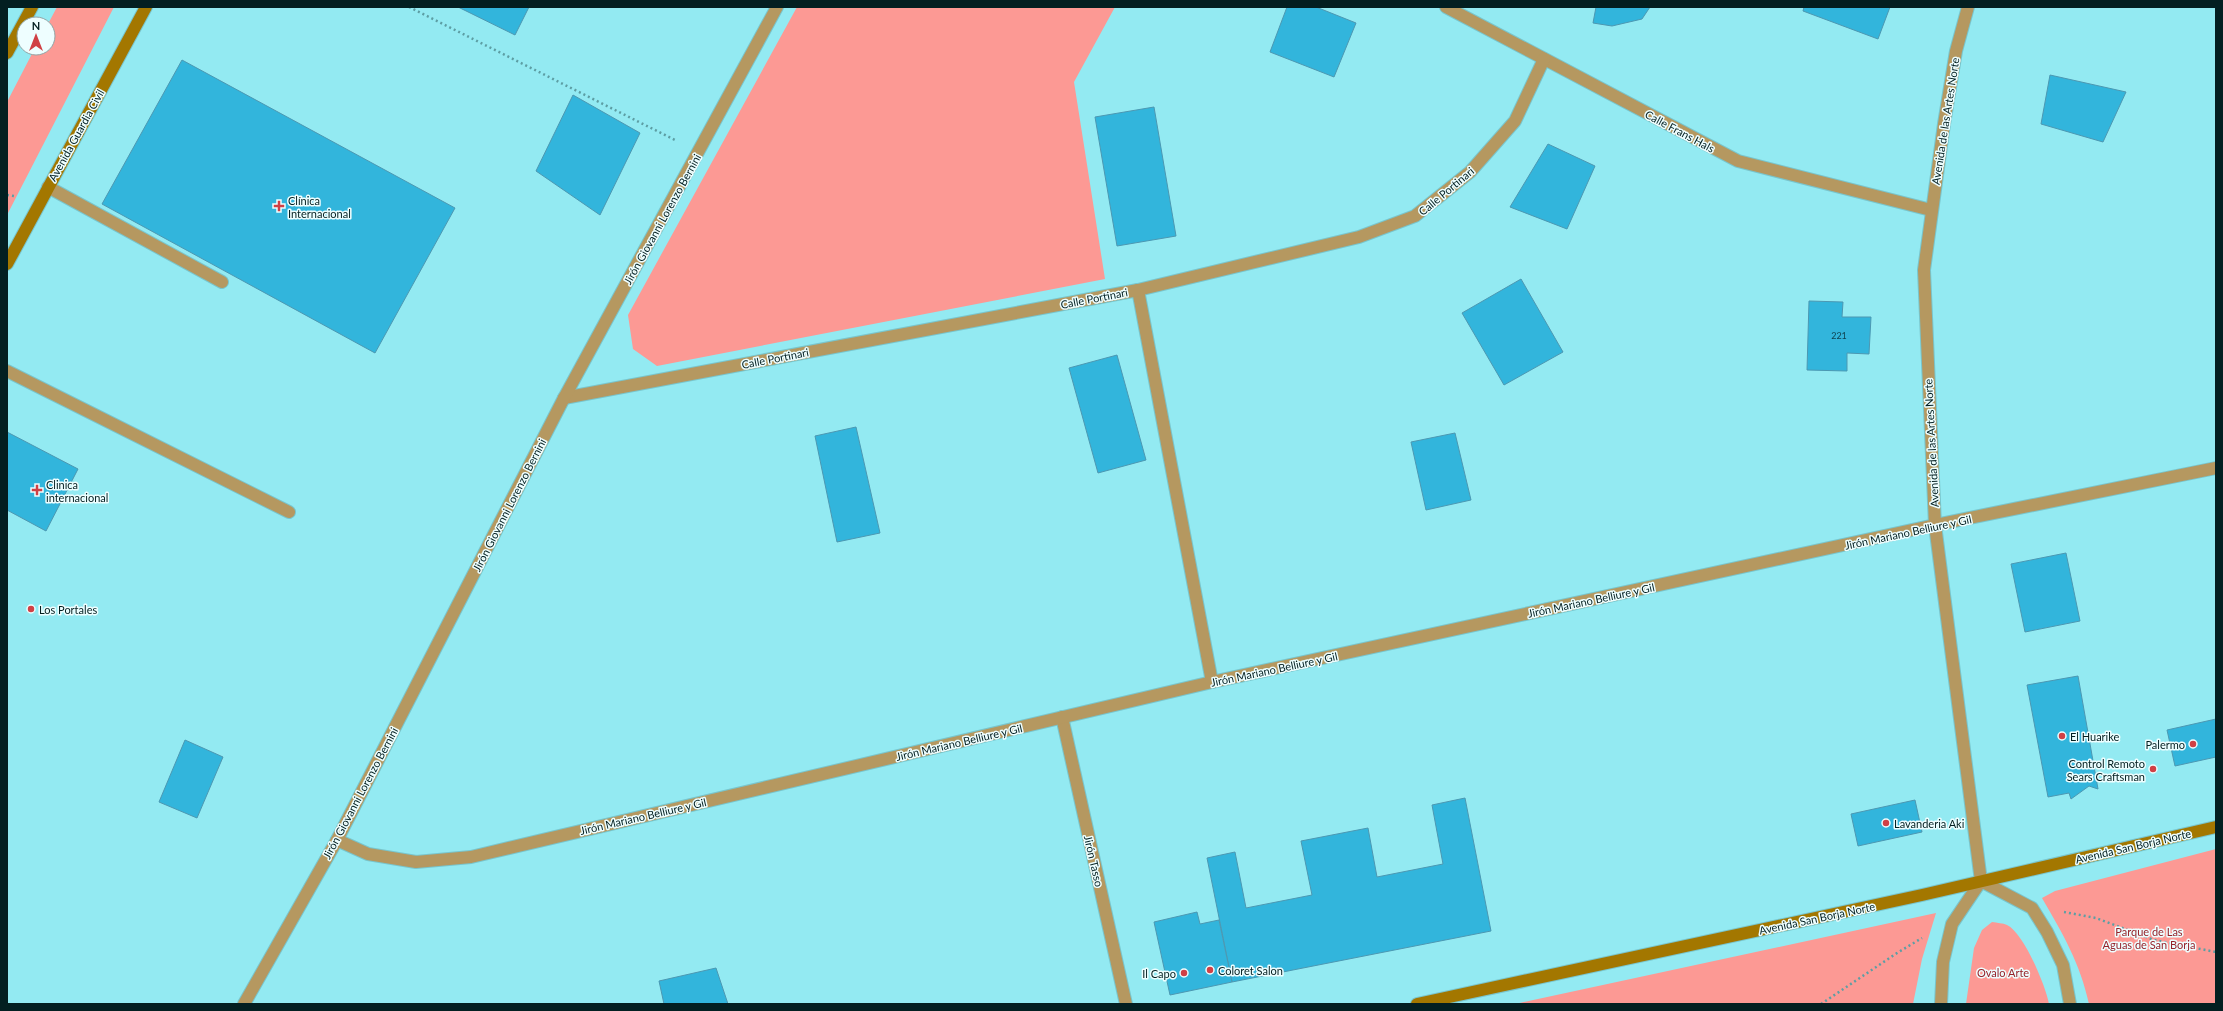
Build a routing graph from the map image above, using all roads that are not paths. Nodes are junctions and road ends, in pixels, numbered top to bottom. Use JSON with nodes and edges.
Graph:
{"nodes":[{"id":1,"x":32,"y":7,"type":"edge"},
{"id":2,"x":777,"y":7,"type":"edge"},
{"id":3,"x":1446,"y":7,"type":"edge"},
{"id":4,"x":1968,"y":7,"type":"edge"},
{"id":5,"x":145,"y":8,"type":"edge"},
{"id":6,"x":7,"y":53,"type":"edge"},
{"id":7,"x":1544,"y":59,"type":"junction"},
{"id":8,"x":48,"y":187,"type":"junction"},
{"id":9,"x":1931,"y":210,"type":"junction"},
{"id":10,"x":7,"y":264,"type":"edge"},
{"id":11,"x":222,"y":282,"type":"dead end"},
{"id":12,"x":1138,"y":290,"type":"junction"},
{"id":13,"x":7,"y":371,"type":"edge"},
{"id":14,"x":564,"y":398,"type":"junction"},
{"id":15,"x":2216,"y":468,"type":"edge"},
{"id":16,"x":289,"y":512,"type":"dead end"},
{"id":17,"x":1935,"y":525,"type":"junction"},
{"id":18,"x":1212,"y":682,"type":"junction"},
{"id":19,"x":1062,"y":717,"type":"junction"},
{"id":20,"x":2216,"y":827,"type":"edge"},
{"id":21,"x":337,"y":840,"type":"junction"},
{"id":22,"x":1981,"y":881,"type":"junction"},
{"id":23,"x":244,"y":1004,"type":"edge"},
{"id":24,"x":1126,"y":1004,"type":"edge"},
{"id":25,"x":1417,"y":1004,"type":"edge"},
{"id":26,"x":1940,"y":1004,"type":"edge"},
{"id":27,"x":2070,"y":1004,"type":"edge"}],
"edges":[{"from":1,"to":6,"type":"main road"},
{"from":2,"to":14,"type":"street","name":"Jirón Giovanni Lorenzo Bernini"},
{"from":3,"to":7,"type":"street","name":"Calle Frans Hals"},
{"from":4,"to":9,"type":"street","name":"Avenida de las Artes Norte"},
{"from":5,"to":8,"type":"main road","name":"Avenida Guardia Civil"},
{"from":7,"to":9,"type":"street","name":"Calle Frans Hals"},
{"from":7,"to":12,"type":"street","name":"Calle Portinari"},
{"from":8,"to":10,"type":"main road","name":"Avenida Guardia Civil"},
{"from":8,"to":11,"type":"street"},
{"from":9,"to":17,"type":"street","name":"Avenida de las Artes Norte"},
{"from":12,"to":14,"type":"street","name":"Calle Portinari"},
{"from":12,"to":18,"type":"street"},
{"from":13,"to":16,"type":"street"},
{"from":14,"to":21,"type":"street","name":"Jirón Giovanni Lorenzo Bernini"},
{"from":15,"to":17,"type":"street","name":"Jirón Mariano Belliure y Gil"},
{"from":17,"to":18,"type":"street","name":"Jirón Mariano Belliure y Gil"},
{"from":17,"to":22,"type":"street","name":"Avenida de las Artes Norte"},
{"from":18,"to":19,"type":"street","name":"Jirón Mariano Belliure y Gil"},
{"from":19,"to":21,"type":"street","name":"Jirón Mariano Belliure y Gil"},
{"from":19,"to":24,"type":"street","name":"Jirón Tasso"},
{"from":20,"to":22,"type":"main road","name":"Avenida San Borja Norte"},
{"from":21,"to":23,"type":"street","name":"Jirón Giovanni Lorenzo Bernini"},
{"from":22,"to":25,"type":"main road","name":"Avenida San Borja Norte"},
{"from":22,"to":26,"type":"street"},
{"from":22,"to":27,"type":"street"}]}
